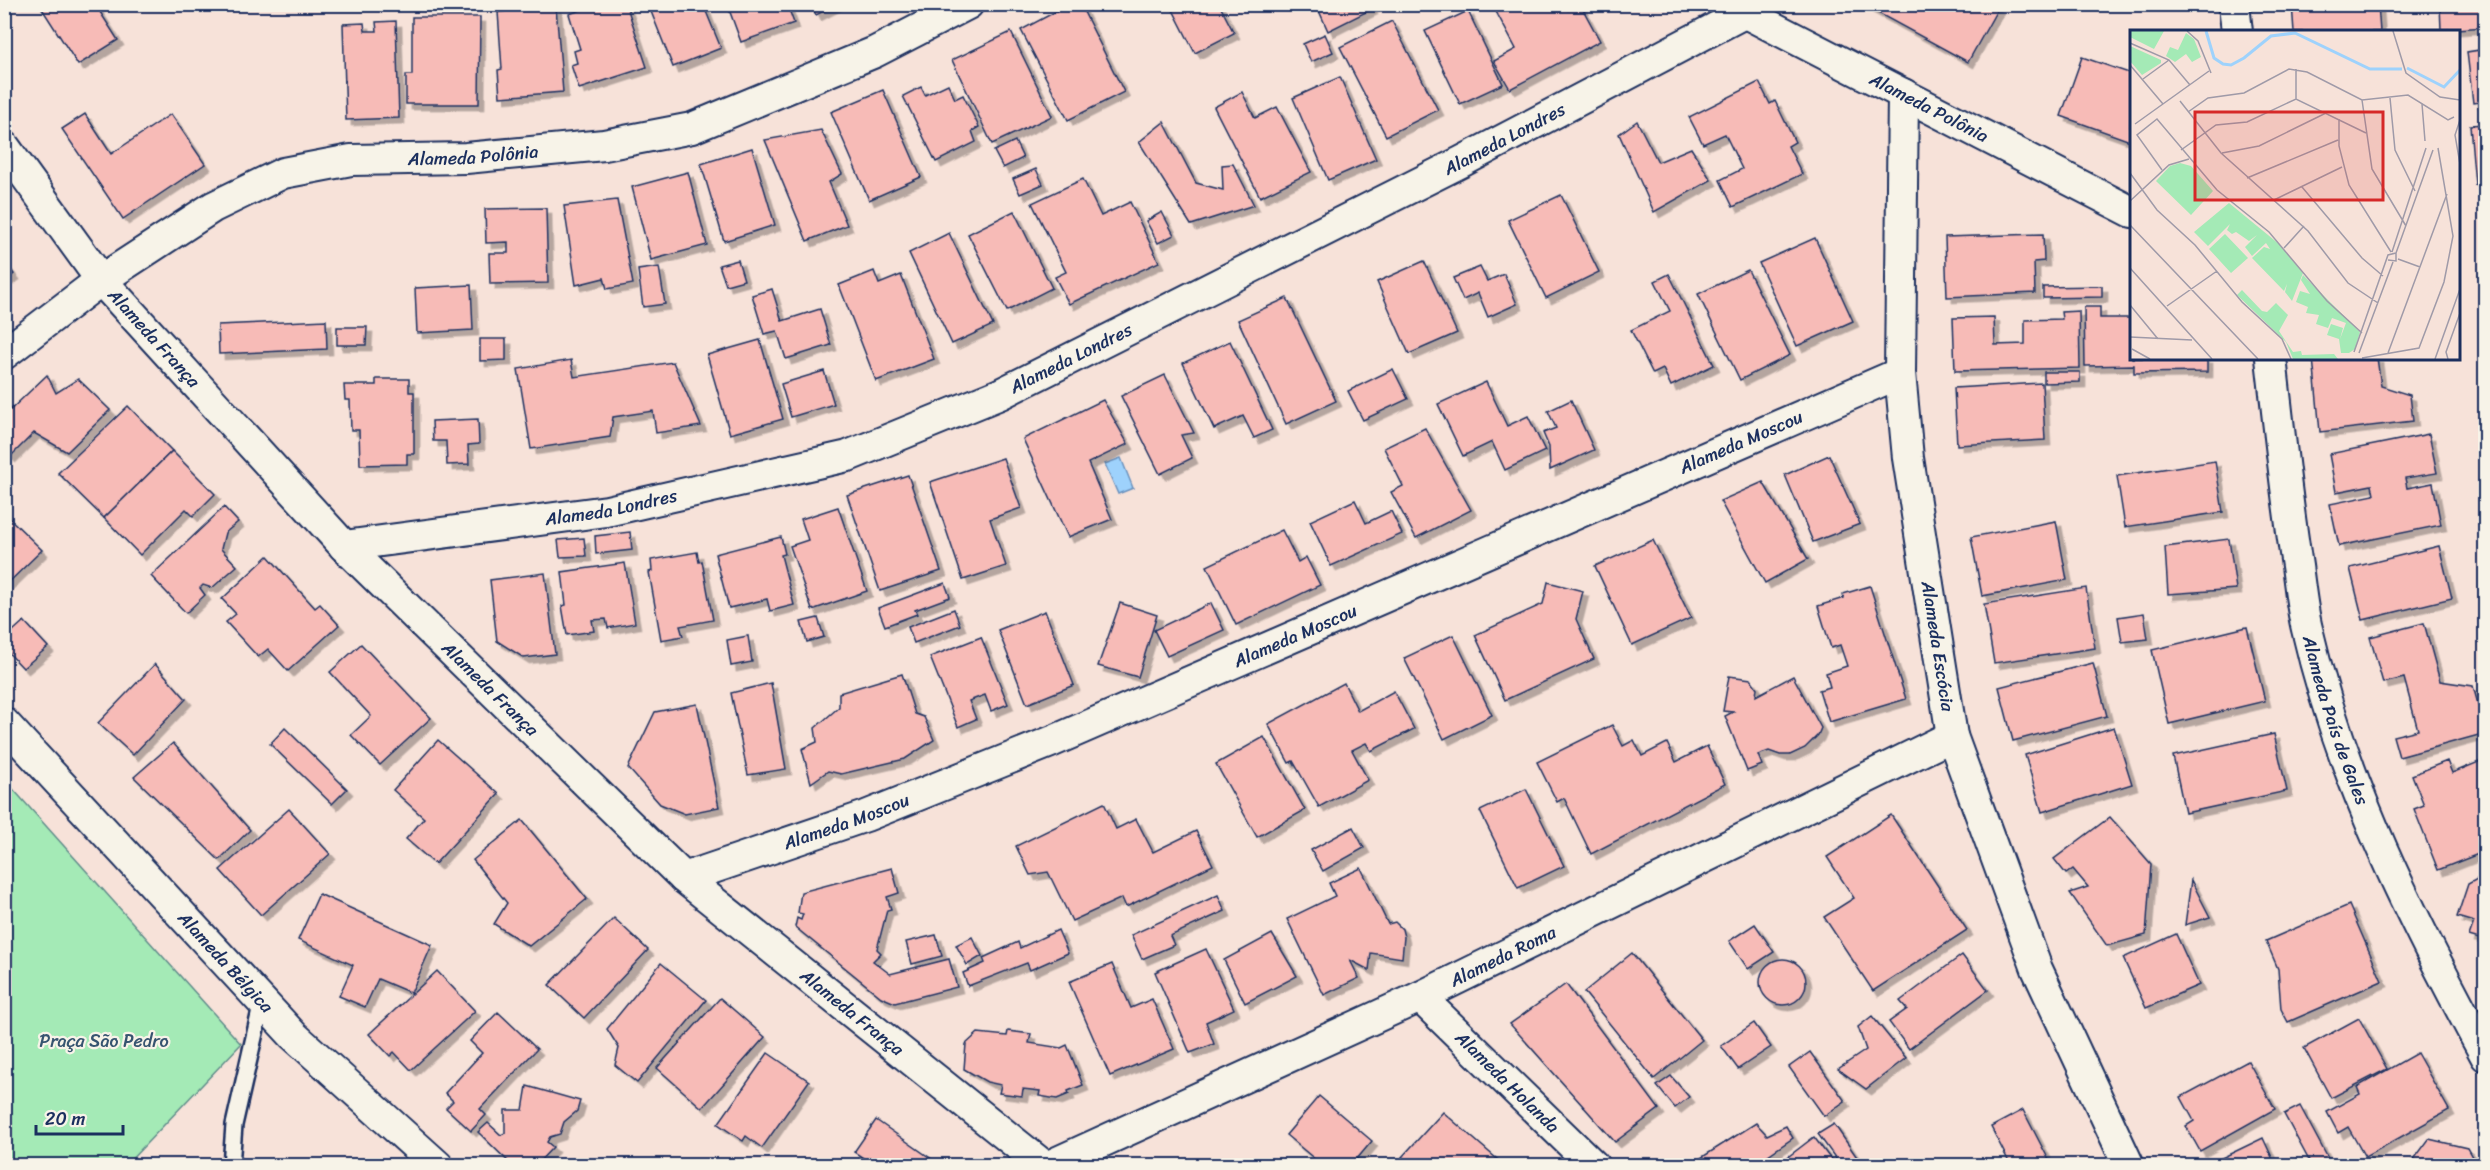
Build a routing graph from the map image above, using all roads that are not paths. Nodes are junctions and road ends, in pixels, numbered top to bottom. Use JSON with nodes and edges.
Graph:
{"nodes":[{"id":1,"x":968,"y":4,"type":"edge"},
{"id":2,"x":2234,"y":4,"type":"edge"},
{"id":3,"x":1736,"y":9,"type":"edge"},
{"id":4,"x":2237,"y":30,"type":"edge"},
{"id":5,"x":1903,"y":94,"type":"junction"},
{"id":6,"x":4,"y":146,"type":"edge"},
{"id":7,"x":2130,"y":211,"type":"edge"},
{"id":8,"x":100,"y":280,"type":"junction"},
{"id":9,"x":4,"y":354,"type":"edge"},
{"id":10,"x":2271,"y":360,"type":"edge"},
{"id":11,"x":1900,"y":373,"type":"junction"},
{"id":12,"x":344,"y":546,"type":"junction"},
{"id":13,"x":4,"y":723,"type":"edge"},
{"id":14,"x":1952,"y":736,"type":"junction"},
{"id":15,"x":15,"y":742,"type":"edge"},
{"id":16,"x":684,"y":878,"type":"junction"},
{"id":17,"x":1420,"y":997,"type":"junction"},
{"id":18,"x":262,"y":1002,"type":"junction"},
{"id":19,"x":2486,"y":1056,"type":"edge"},
{"id":20,"x":231,"y":1166,"type":"edge"},
{"id":21,"x":438,"y":1166,"type":"edge"},
{"id":22,"x":1046,"y":1166,"type":"edge"},
{"id":23,"x":1594,"y":1166,"type":"edge"},
{"id":24,"x":2129,"y":1166,"type":"edge"}],
"edges":[{"from":1,"to":8,"type":"street","name":"Alameda Polônia"},
{"from":2,"to":4,"type":"street"},
{"from":3,"to":5,"type":"street","name":"Alameda Polônia"},
{"from":3,"to":12,"type":"street","name":"Alameda Londres"},
{"from":5,"to":7,"type":"street","name":"Alameda Polônia"},
{"from":5,"to":11,"type":"street","name":"Alameda Escócia"},
{"from":6,"to":8,"type":"street","name":"Alameda França"},
{"from":8,"to":9,"type":"street","name":"Alameda Polônia"},
{"from":8,"to":12,"type":"street","name":"Alameda França"},
{"from":10,"to":19,"type":"street","name":"Alameda País de Gales"},
{"from":11,"to":14,"type":"street","name":"Alameda Escócia"},
{"from":11,"to":16,"type":"street","name":"Alameda Moscou"},
{"from":12,"to":16,"type":"street","name":"Alameda França"},
{"from":13,"to":15,"type":"street","name":"Alameda Bélgica"},
{"from":14,"to":17,"type":"street","name":"Alameda Roma"},
{"from":14,"to":24,"type":"street","name":"Alameda Escócia"},
{"from":15,"to":18,"type":"street","name":"Alameda Bélgica"},
{"from":16,"to":22,"type":"street","name":"Alameda França"},
{"from":17,"to":22,"type":"street","name":"Alameda Roma"},
{"from":17,"to":23,"type":"street","name":"Alameda Holanda"},
{"from":18,"to":20,"type":"lane"},
{"from":18,"to":21,"type":"street","name":"Alameda Bélgica"}]}
